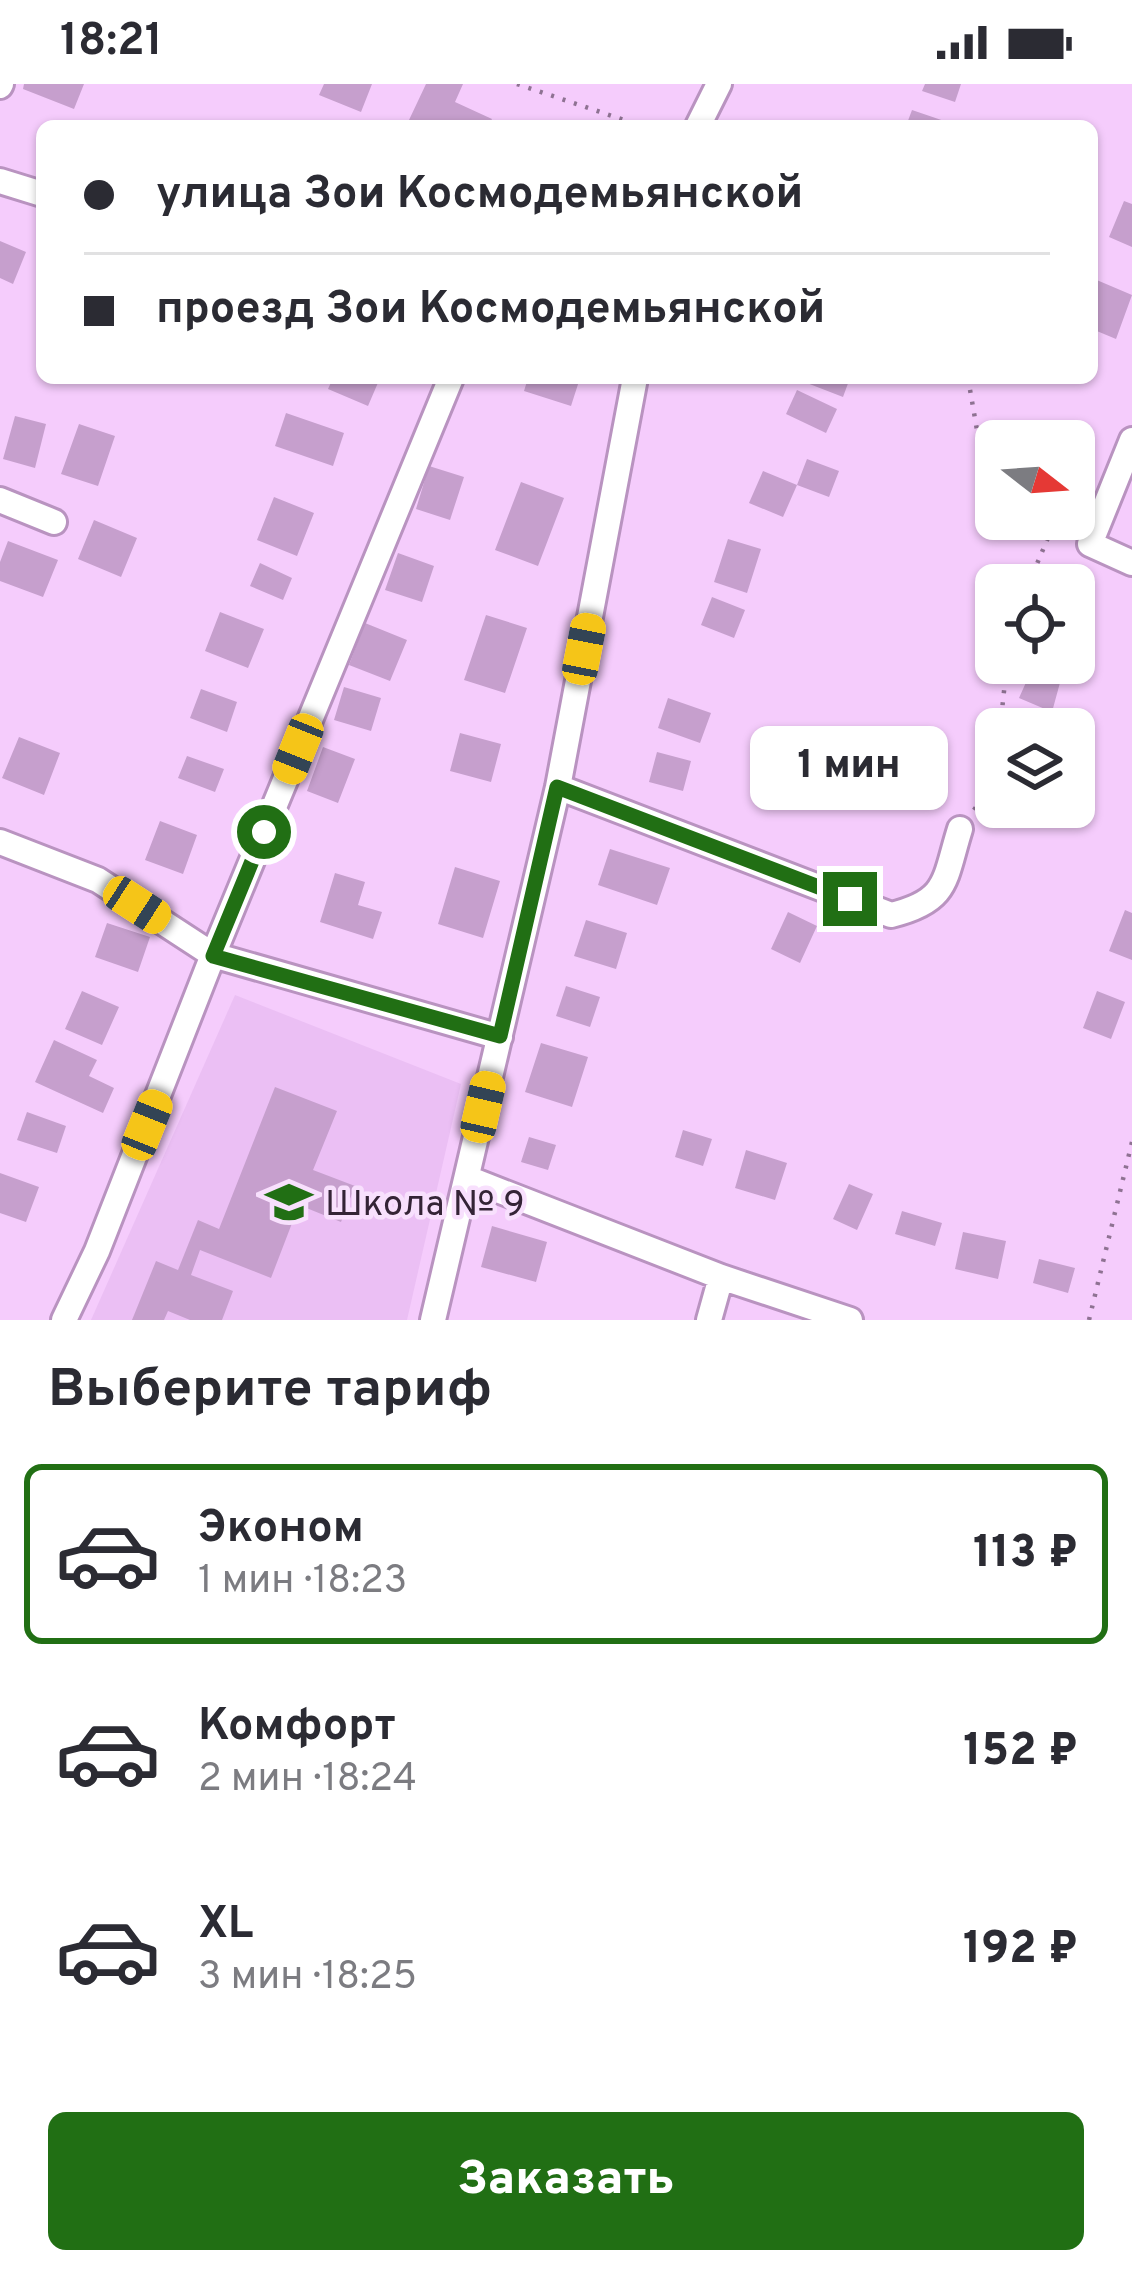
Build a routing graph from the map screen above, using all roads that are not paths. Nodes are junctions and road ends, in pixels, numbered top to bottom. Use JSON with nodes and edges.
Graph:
{"nodes":[{"id":1,"x":719,"y":84,"type":"edge"},
{"id":2,"x":701,"y":120,"type":"edge"},
{"id":3,"x":0,"y":181,"type":"edge"},
{"id":4,"x":36,"y":192,"type":"edge"},
{"id":5,"x":449,"y":384,"type":"edge"},
{"id":6,"x":634,"y":384,"type":"edge"},
{"id":7,"x":1132,"y":440,"type":"edge"},
{"id":8,"x":0,"y":500,"type":"edge"},
{"id":9,"x":54,"y":522,"type":"dead end"},
{"id":10,"x":1132,"y":563,"type":"edge"},
{"id":11,"x":557,"y":787,"type":"junction"},
{"id":12,"x":960,"y":829,"type":"road end"},
{"id":13,"x":0,"y":842,"type":"edge"},
{"id":14,"x":213,"y":956,"type":"junction"},
{"id":15,"x":500,"y":1036,"type":"junction"},
{"id":16,"x":467,"y":1178,"type":"junction"},
{"id":17,"x":721,"y":1277,"type":"junction"},
{"id":18,"x":64,"y":1320,"type":"edge"},
{"id":19,"x":433,"y":1320,"type":"edge"},
{"id":20,"x":709,"y":1320,"type":"edge"},
{"id":21,"x":850,"y":1320,"type":"edge"}],
"edges":[{"from":1,"to":2,"type":"street"},
{"from":3,"to":4,"type":"street"},
{"from":5,"to":14,"type":"street"},
{"from":6,"to":11,"type":"street"},
{"from":7,"to":10,"type":"street"},
{"from":8,"to":9,"type":"street"},
{"from":11,"to":12,"type":"street"},
{"from":11,"to":15,"type":"street"},
{"from":13,"to":14,"type":"street"},
{"from":14,"to":15,"type":"street"},
{"from":14,"to":18,"type":"street"},
{"from":15,"to":16,"type":"street"},
{"from":16,"to":17,"type":"street"},
{"from":16,"to":19,"type":"street"},
{"from":17,"to":20,"type":"street"},
{"from":17,"to":21,"type":"street"}]}
